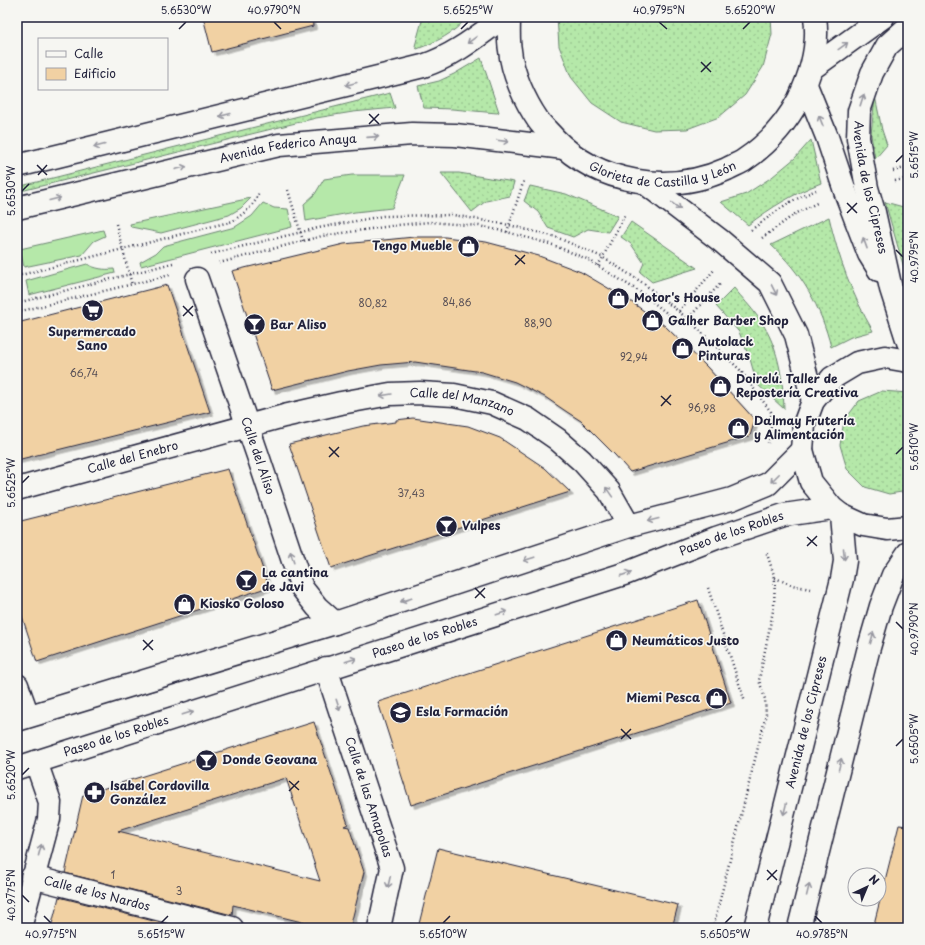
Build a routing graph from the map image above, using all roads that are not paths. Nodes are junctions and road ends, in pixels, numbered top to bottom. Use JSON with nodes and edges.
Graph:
{"nodes":[{"id":1,"x":504,"y":17,"type":"edge"},
{"id":2,"x":509,"y":17,"type":"edge"},
{"id":3,"x":816,"y":17,"type":"edge"},
{"id":4,"x":883,"y":17,"type":"edge"},
{"id":5,"x":908,"y":27,"type":"edge"},
{"id":6,"x":809,"y":77,"type":"junction"},
{"id":7,"x":564,"y":148,"type":"junction"},
{"id":8,"x":17,"y":166,"type":"edge"},
{"id":9,"x":645,"y":183,"type":"junction"},
{"id":10,"x":17,"y":208,"type":"edge"},
{"id":11,"x":197,"y":279,"type":"dead end"},
{"id":12,"x":891,"y":289,"type":"junction"},
{"id":13,"x":908,"y":342,"type":"edge"},
{"id":14,"x":908,"y":360,"type":"edge"},
{"id":15,"x":813,"y":400,"type":"junction"},
{"id":16,"x":248,"y":427,"type":"junction"},
{"id":17,"x":802,"y":450,"type":"junction"},
{"id":18,"x":17,"y":489,"type":"edge"},
{"id":19,"x":836,"y":512,"type":"junction"},
{"id":20,"x":628,"y":526,"type":"junction"},
{"id":21,"x":908,"y":527,"type":"edge"},
{"id":22,"x":908,"y":553,"type":"edge"},
{"id":23,"x":335,"y":623,"type":"junction"},
{"id":24,"x":326,"y":668,"type":"junction"},
{"id":25,"x":17,"y":685,"type":"edge"},
{"id":26,"x":23,"y":718,"type":"edge"},
{"id":27,"x":27,"y":765,"type":"edge"},
{"id":28,"x":32,"y":877,"type":"junction"},
{"id":29,"x":20,"y":928,"type":"edge"},
{"id":30,"x":232,"y":928,"type":"edge"},
{"id":31,"x":379,"y":928,"type":"edge"},
{"id":32,"x":755,"y":928,"type":"edge"},
{"id":33,"x":799,"y":928,"type":"edge"}],
"edges":[{"from":1,"to":8,"type":"main road","one_way":true},
{"from":2,"to":7,"type":"main road","name":"Glorieta de Castilla y León"},
{"from":3,"to":6,"type":"main road","name":"Glorieta de Castilla y León"},
{"from":6,"to":4,"type":"main road","one_way":true},
{"from":12,"to":5,"type":"main road","name":"Avenida de los Cipreses","one_way":true},
{"from":6,"to":9,"type":"main road","name":"Glorieta de Castilla y León"},
{"from":12,"to":6,"type":"main road","name":"Avenida de los Cipreses","one_way":true},
{"from":7,"to":9,"type":"main road","name":"Glorieta de Castilla y León"},
{"from":10,"to":7,"type":"main road","name":"Avenida Federico Anaya","one_way":true},
{"from":9,"to":15,"type":"main road","one_way":true},
{"from":11,"to":16,"type":"main road","name":"Calle del Aliso"},
{"from":12,"to":13,"type":"main road","name":"Avenida de los Cipreses"},
{"from":14,"to":15,"type":"main road"},
{"from":15,"to":17,"type":"main road"},
{"from":16,"to":18,"type":"main road","name":"Calle del Enebro"},
{"from":20,"to":16,"type":"main road","name":"Calle del Manzano","one_way":true},
{"from":23,"to":16,"type":"main road","name":"Calle del Aliso","one_way":true},
{"from":17,"to":19,"type":"main road"},
{"from":17,"to":20,"type":"main road","one_way":true},
{"from":19,"to":21,"type":"main road"},
{"from":24,"to":19,"type":"main road","name":"Paseo de los Robles","one_way":true},
{"from":19,"to":32,"type":"main road","name":"Avenida de los Cipreses","one_way":true},
{"from":20,"to":23,"type":"main road","one_way":true},
{"from":33,"to":22,"type":"main road","one_way":true},
{"from":23,"to":26,"type":"main road"},
{"from":27,"to":24,"type":"main road","name":"Paseo de los Robles","one_way":true},
{"from":24,"to":31,"type":"main road","name":"Calle de las Amapolas","one_way":true},
{"from":25,"to":26,"type":"main road"},
{"from":28,"to":27,"type":"main road","one_way":true},
{"from":28,"to":29,"type":"main road"},
{"from":28,"to":30,"type":"main road","name":"Calle de los Nardos"}]}
